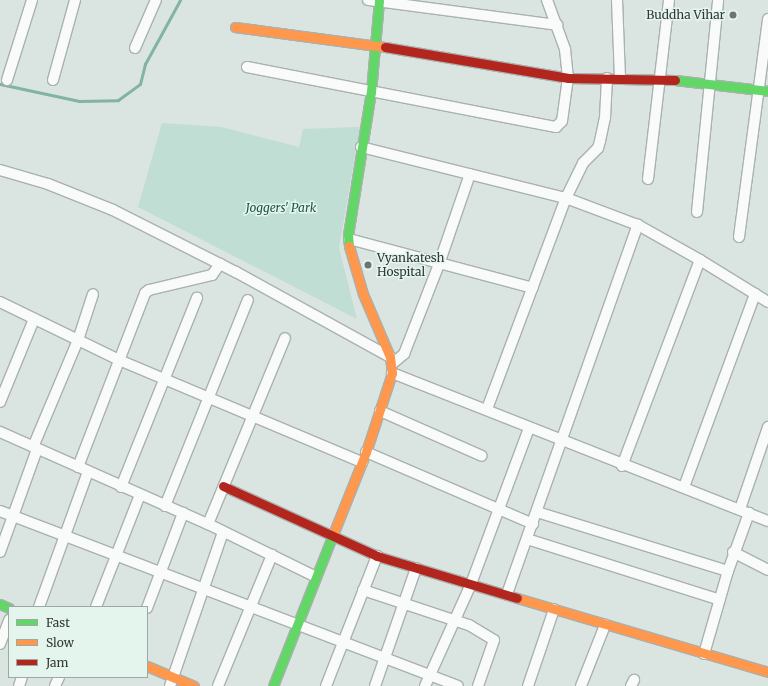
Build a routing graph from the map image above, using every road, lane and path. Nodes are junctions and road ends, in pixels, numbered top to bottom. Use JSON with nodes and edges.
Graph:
{"nodes":[{"id":1,"x":32,"y":0,"type":"edge"},
{"id":2,"x":75,"y":0,"type":"edge"},
{"id":3,"x":156,"y":0,"type":"edge"},
{"id":4,"x":368,"y":0,"type":"edge"},
{"id":5,"x":547,"y":0,"type":"edge"},
{"id":6,"x":617,"y":0,"type":"edge"},
{"id":7,"x":669,"y":0,"type":"edge"},
{"id":8,"x":718,"y":0,"type":"edge"},
{"id":9,"x":379,"y":1,"type":"edge"},
{"id":10,"x":768,"y":19,"type":"edge"},
{"id":11,"x":557,"y":25,"type":"junction"},
{"id":12,"x":235,"y":27,"type":"dead end"},
{"id":13,"x":375,"y":44,"type":"junction"},
{"id":14,"x":135,"y":48,"type":"dead end"},
{"id":15,"x":247,"y":67,"type":"dead end"},
{"id":16,"x":568,"y":78,"type":"junction"},
{"id":17,"x":607,"y":78,"type":"junction"},
{"id":18,"x":620,"y":78,"type":"junction"},
{"id":19,"x":660,"y":78,"type":"junction"},
{"id":20,"x":7,"y":80,"type":"dead end"},
{"id":21,"x":53,"y":80,"type":"dead end"},
{"id":22,"x":710,"y":83,"type":"junction"},
{"id":23,"x":764,"y":90,"type":"edge"},
{"id":24,"x":371,"y":92,"type":"junction"},
{"id":25,"x":361,"y":147,"type":"junction"},
{"id":26,"x":0,"y":170,"type":"edge"},
{"id":27,"x":470,"y":174,"type":"junction"},
{"id":28,"x":648,"y":179,"type":"dead end"},
{"id":29,"x":566,"y":198,"type":"junction"},
{"id":30,"x":697,"y":212,"type":"dead end"},
{"id":31,"x":638,"y":226,"type":"junction"},
{"id":32,"x":739,"y":237,"type":"dead end"},
{"id":33,"x":349,"y":239,"type":"junction"},
{"id":34,"x":700,"y":260,"type":"junction"},
{"id":35,"x":220,"y":264,"type":"junction"},
{"id":36,"x":439,"y":264,"type":"junction"},
{"id":37,"x":533,"y":288,"type":"junction"},
{"id":38,"x":94,"y":294,"type":"dead end"},
{"id":39,"x":755,"y":294,"type":"junction"},
{"id":40,"x":197,"y":298,"type":"dead end"},
{"id":41,"x":248,"y":300,"type":"dead end"},
{"id":42,"x":0,"y":302,"type":"edge"},
{"id":43,"x":768,"y":302,"type":"edge"},
{"id":44,"x":34,"y":319,"type":"junction"},
{"id":45,"x":285,"y":338,"type":"dead end"},
{"id":46,"x":78,"y":340,"type":"junction"},
{"id":47,"x":119,"y":360,"type":"junction"},
{"id":48,"x":391,"y":365,"type":"junction"},
{"id":49,"x":164,"y":379,"type":"junction"},
{"id":50,"x":210,"y":398,"type":"junction"},
{"id":51,"x":0,"y":402,"type":"edge"},
{"id":52,"x":487,"y":409,"type":"junction"},
{"id":53,"x":380,"y":411,"type":"junction"},
{"id":54,"x":253,"y":416,"type":"junction"},
{"id":55,"x":768,"y":427,"type":"edge"},
{"id":56,"x":529,"y":428,"type":"junction"},
{"id":57,"x":0,"y":432,"type":"edge"},
{"id":58,"x":561,"y":440,"type":"junction"},
{"id":59,"x":766,"y":440,"type":"edge"},
{"id":60,"x":35,"y":448,"type":"junction"},
{"id":61,"x":366,"y":452,"type":"junction"},
{"id":62,"x":482,"y":456,"type":"dead end"},
{"id":63,"x":362,"y":462,"type":"junction"},
{"id":64,"x":622,"y":466,"type":"junction"},
{"id":65,"x":78,"y":467,"type":"junction"},
{"id":66,"x":88,"y":472,"type":"junction"},
{"id":67,"x":224,"y":486,"type":"junction"},
{"id":68,"x":121,"y":487,"type":"junction"},
{"id":69,"x":684,"y":487,"type":"junction"},
{"id":70,"x":140,"y":495,"type":"junction"},
{"id":71,"x":165,"y":506,"type":"junction"},
{"id":72,"x":499,"y":508,"type":"junction"},
{"id":73,"x":0,"y":511,"type":"edge"},
{"id":74,"x":745,"y":511,"type":"junction"},
{"id":75,"x":536,"y":512,"type":"junction"},
{"id":76,"x":183,"y":513,"type":"junction"},
{"id":77,"x":13,"y":516,"type":"junction"},
{"id":78,"x":768,"y":521,"type":"edge"},
{"id":79,"x":208,"y":524,"type":"junction"},
{"id":80,"x":532,"y":524,"type":"junction"},
{"id":81,"x":223,"y":532,"type":"junction"},
{"id":82,"x":65,"y":535,"type":"junction"},
{"id":83,"x":332,"y":537,"type":"junction"},
{"id":84,"x":527,"y":539,"type":"junction"},
{"id":85,"x":0,"y":552,"type":"edge"},
{"id":86,"x":734,"y":552,"type":"junction"},
{"id":87,"x":117,"y":555,"type":"junction"},
{"id":88,"x":272,"y":555,"type":"junction"},
{"id":89,"x":377,"y":556,"type":"junction"},
{"id":90,"x":416,"y":568,"type":"junction"},
{"id":91,"x":768,"y":570,"type":"edge"},
{"id":92,"x":728,"y":571,"type":"junction"},
{"id":93,"x":161,"y":572,"type":"junction"},
{"id":94,"x":316,"y":577,"type":"junction"},
{"id":95,"x":471,"y":584,"type":"junction"},
{"id":96,"x":204,"y":588,"type":"junction"},
{"id":97,"x":363,"y":590,"type":"junction"},
{"id":98,"x":508,"y":594,"type":"junction"},
{"id":99,"x":720,"y":600,"type":"junction"},
{"id":100,"x":404,"y":604,"type":"junction"},
{"id":101,"x":38,"y":606,"type":"edge"},
{"id":102,"x":96,"y":606,"type":"edge"},
{"id":103,"x":148,"y":606,"type":"edge"},
{"id":104,"x":252,"y":606,"type":"junction"},
{"id":105,"x":554,"y":609,"type":"junction"},
{"id":106,"x":454,"y":621,"type":"junction"},
{"id":107,"x":8,"y":623,"type":"edge"},
{"id":108,"x":297,"y":623,"type":"junction"},
{"id":109,"x":605,"y":625,"type":"junction"},
{"id":110,"x":342,"y":642,"type":"junction"},
{"id":111,"x":0,"y":644,"type":"edge"},
{"id":112,"x":704,"y":654,"type":"junction"},
{"id":113,"x":384,"y":659,"type":"junction"},
{"id":114,"x":148,"y":667,"type":"edge"},
{"id":115,"x":768,"y":671,"type":"edge"},
{"id":116,"x":430,"y":675,"type":"junction"},
{"id":117,"x":171,"y":681,"type":"edge"},
{"id":118,"x":194,"y":686,"type":"edge"},
{"id":119,"x":218,"y":686,"type":"edge"},
{"id":120,"x":273,"y":686,"type":"edge"},
{"id":121,"x":326,"y":686,"type":"edge"},
{"id":122,"x":375,"y":686,"type":"edge"},
{"id":123,"x":425,"y":686,"type":"edge"},
{"id":124,"x":458,"y":686,"type":"edge"},
{"id":125,"x":478,"y":686,"type":"edge"},
{"id":126,"x":528,"y":686,"type":"edge"},
{"id":127,"x":581,"y":686,"type":"edge"}],
"edges":[{"from":1,"to":20,"type":"street"},
{"from":2,"to":21,"type":"street"},
{"from":3,"to":14,"type":"street"},
{"from":4,"to":9,"type":"street"},
{"from":5,"to":11,"type":"street"},
{"from":6,"to":18,"type":"street"},
{"from":7,"to":19,"type":"street"},
{"from":8,"to":22,"type":"street"},
{"from":9,"to":11,"type":"street"},
{"from":9,"to":13,"type":"street"},
{"from":10,"to":23,"type":"street"},
{"from":11,"to":16,"type":"street"},
{"from":12,"to":13,"type":"street"},
{"from":13,"to":16,"type":"street"},
{"from":13,"to":24,"type":"street"},
{"from":15,"to":24,"type":"street"},
{"from":16,"to":17,"type":"street"},
{"from":16,"to":24,"type":"street"},
{"from":17,"to":18,"type":"street"},
{"from":17,"to":29,"type":"street"},
{"from":18,"to":19,"type":"street"},
{"from":19,"to":22,"type":"street"},
{"from":19,"to":28,"type":"street"},
{"from":22,"to":23,"type":"street"},
{"from":22,"to":30,"type":"street"},
{"from":23,"to":32,"type":"street"},
{"from":24,"to":25,"type":"street"},
{"from":25,"to":27,"type":"street"},
{"from":25,"to":33,"type":"street"},
{"from":26,"to":35,"type":"street"},
{"from":27,"to":29,"type":"street"},
{"from":27,"to":36,"type":"street"},
{"from":29,"to":31,"type":"street"},
{"from":29,"to":37,"type":"street"},
{"from":31,"to":34,"type":"street"},
{"from":31,"to":58,"type":"street"},
{"from":33,"to":36,"type":"street"},
{"from":33,"to":48,"type":"street"},
{"from":34,"to":39,"type":"street"},
{"from":34,"to":64,"type":"street"},
{"from":35,"to":47,"type":"street"},
{"from":35,"to":48,"type":"street"},
{"from":36,"to":37,"type":"street"},
{"from":36,"to":48,"type":"street"},
{"from":37,"to":52,"type":"street"},
{"from":38,"to":46,"type":"street"},
{"from":39,"to":43,"type":"street"},
{"from":39,"to":69,"type":"street"},
{"from":40,"to":49,"type":"street"},
{"from":41,"to":50,"type":"street"},
{"from":42,"to":44,"type":"street"},
{"from":44,"to":46,"type":"street"},
{"from":44,"to":51,"type":"street"},
{"from":45,"to":54,"type":"street"},
{"from":46,"to":47,"type":"street"},
{"from":46,"to":60,"type":"street"},
{"from":47,"to":49,"type":"street"},
{"from":47,"to":65,"type":"street"},
{"from":48,"to":52,"type":"street"},
{"from":48,"to":53,"type":"street"},
{"from":49,"to":50,"type":"street"},
{"from":49,"to":68,"type":"street"},
{"from":50,"to":54,"type":"street"},
{"from":50,"to":71,"type":"street"},
{"from":52,"to":56,"type":"street"},
{"from":53,"to":61,"type":"street"},
{"from":53,"to":62,"type":"street"},
{"from":54,"to":63,"type":"street"},
{"from":54,"to":67,"type":"street"},
{"from":55,"to":59,"type":"street"},
{"from":56,"to":58,"type":"street"},
{"from":56,"to":72,"type":"street"},
{"from":57,"to":60,"type":"street"},
{"from":58,"to":64,"type":"street"},
{"from":58,"to":75,"type":"street"},
{"from":59,"to":74,"type":"street"},
{"from":60,"to":65,"type":"street"},
{"from":60,"to":77,"type":"street"},
{"from":61,"to":63,"type":"street"},
{"from":61,"to":72,"type":"street"},
{"from":63,"to":83,"type":"street"},
{"from":64,"to":69,"type":"street"},
{"from":65,"to":66,"type":"street"},
{"from":66,"to":68,"type":"street"},
{"from":66,"to":82,"type":"street"},
{"from":67,"to":79,"type":"street"},
{"from":67,"to":83,"type":"street"},
{"from":68,"to":70,"type":"street"},
{"from":69,"to":74,"type":"street"},
{"from":70,"to":71,"type":"street"},
{"from":70,"to":87,"type":"street"},
{"from":71,"to":76,"type":"street"},
{"from":72,"to":80,"type":"street"},
{"from":72,"to":95,"type":"street"},
{"from":73,"to":77,"type":"street"},
{"from":74,"to":78,"type":"street"},
{"from":74,"to":86,"type":"street"},
{"from":75,"to":80,"type":"street"},
{"from":75,"to":92,"type":"street"},
{"from":76,"to":79,"type":"street"},
{"from":76,"to":93,"type":"street"},
{"from":77,"to":82,"type":"street"},
{"from":77,"to":85,"type":"street"},
{"from":79,"to":81,"type":"street"},
{"from":80,"to":84,"type":"street"},
{"from":81,"to":88,"type":"street"},
{"from":81,"to":96,"type":"street"},
{"from":82,"to":87,"type":"street"},
{"from":82,"to":101,"type":"street"},
{"from":83,"to":89,"type":"street"},
{"from":83,"to":94,"type":"street"},
{"from":84,"to":98,"type":"street"},
{"from":84,"to":99,"type":"street"},
{"from":86,"to":91,"type":"street"},
{"from":86,"to":92,"type":"street"},
{"from":87,"to":93,"type":"street"},
{"from":87,"to":102,"type":"street"},
{"from":88,"to":94,"type":"street"},
{"from":88,"to":104,"type":"street"},
{"from":89,"to":90,"type":"street"},
{"from":89,"to":97,"type":"street"},
{"from":90,"to":95,"type":"street"},
{"from":90,"to":100,"type":"street"},
{"from":92,"to":99,"type":"street"},
{"from":93,"to":96,"type":"street"},
{"from":93,"to":103,"type":"street"},
{"from":94,"to":108,"type":"street"},
{"from":95,"to":98,"type":"street"},
{"from":95,"to":106,"type":"street"},
{"from":96,"to":104,"type":"street"},
{"from":96,"to":117,"type":"street"},
{"from":97,"to":100,"type":"street"},
{"from":97,"to":110,"type":"street"},
{"from":98,"to":105,"type":"street"},
{"from":99,"to":112,"type":"street"},
{"from":100,"to":106,"type":"street"},
{"from":100,"to":113,"type":"street"},
{"from":104,"to":108,"type":"street"},
{"from":104,"to":119,"type":"street"},
{"from":105,"to":109,"type":"street"},
{"from":105,"to":126,"type":"street"},
{"from":106,"to":116,"type":"street"},
{"from":106,"to":125,"type":"street"},
{"from":107,"to":111,"type":"street"},
{"from":108,"to":110,"type":"street"},
{"from":108,"to":120,"type":"street"},
{"from":109,"to":112,"type":"street"},
{"from":109,"to":127,"type":"street"},
{"from":110,"to":113,"type":"street"},
{"from":110,"to":121,"type":"street"},
{"from":112,"to":115,"type":"street"},
{"from":113,"to":116,"type":"street"},
{"from":113,"to":122,"type":"street"},
{"from":114,"to":117,"type":"street"},
{"from":116,"to":123,"type":"street"},
{"from":116,"to":124,"type":"street"},
{"from":117,"to":118,"type":"street"}]}
